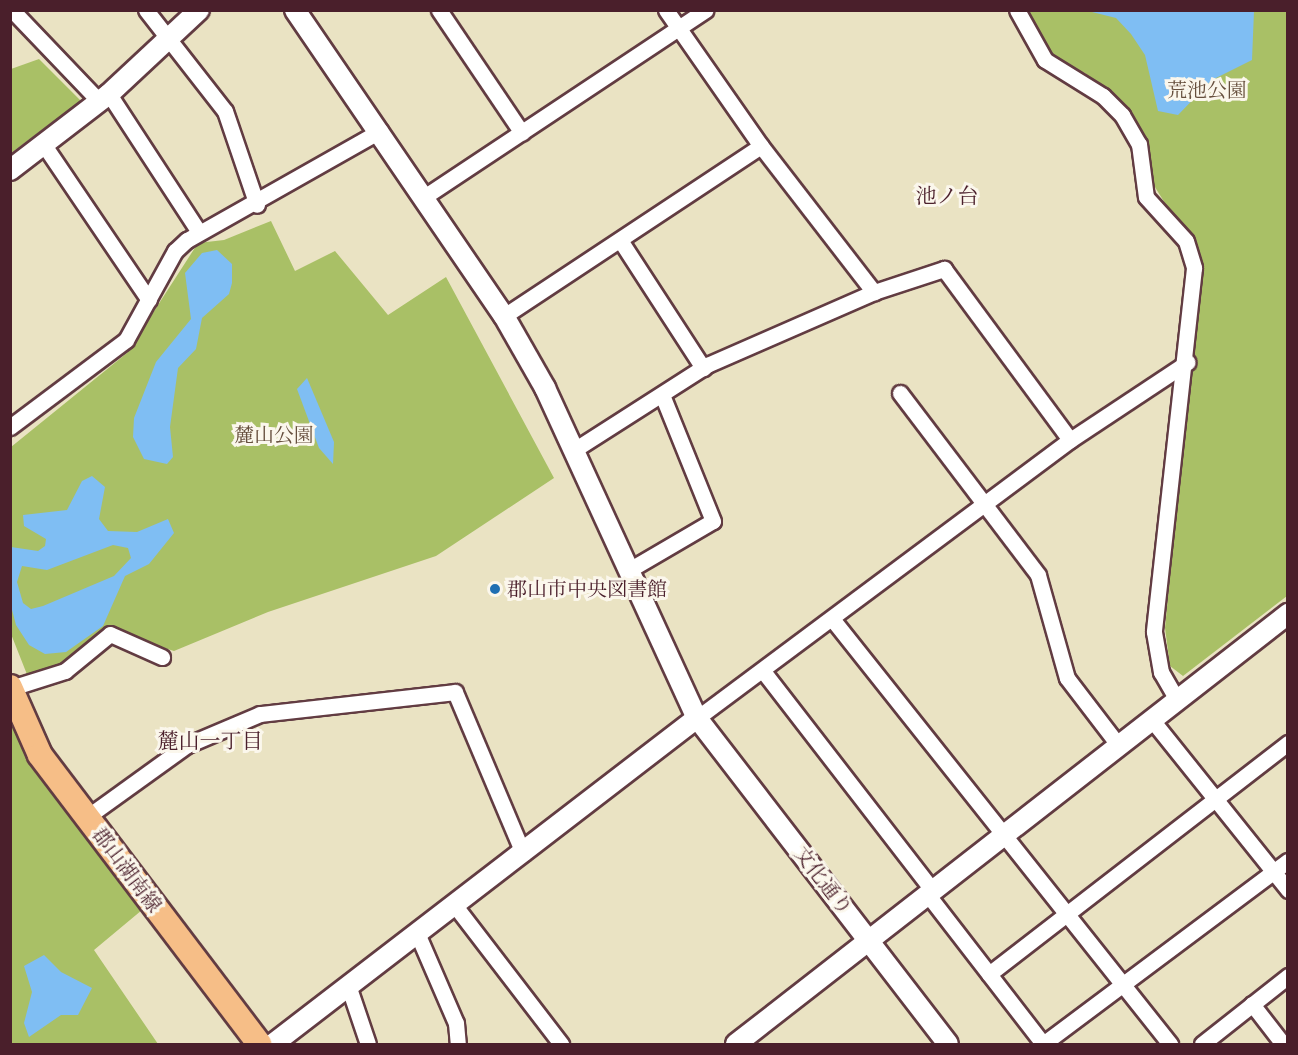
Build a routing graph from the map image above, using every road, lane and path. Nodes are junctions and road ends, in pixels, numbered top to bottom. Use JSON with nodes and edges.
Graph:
{"nodes":[{"id":1,"x":12,"y":10,"type":"edge"},
{"id":2,"x":146,"y":10,"type":"edge"},
{"id":3,"x":199,"y":10,"type":"edge"},
{"id":4,"x":295,"y":10,"type":"edge"},
{"id":5,"x":666,"y":10,"type":"edge"},
{"id":6,"x":705,"y":10,"type":"edge"},
{"id":7,"x":1017,"y":10,"type":"edge"},
{"id":8,"x":439,"y":11,"type":"edge"},
{"id":9,"x":677,"y":27,"type":"junction"},
{"id":10,"x":170,"y":36,"type":"junction"},
{"id":11,"x":104,"y":97,"type":"junction"},
{"id":12,"x":380,"y":131,"type":"junction"},
{"id":13,"x":522,"y":133,"type":"junction"},
{"id":14,"x":44,"y":145,"type":"junction"},
{"id":15,"x":760,"y":146,"type":"junction"},
{"id":16,"x":10,"y":170,"type":"edge"},
{"id":17,"x":424,"y":197,"type":"junction"},
{"id":18,"x":257,"y":205,"type":"junction"},
{"id":19,"x":199,"y":232,"type":"junction"},
{"id":20,"x":620,"y":240,"type":"junction"},
{"id":21,"x":874,"y":292,"type":"junction"},
{"id":22,"x":149,"y":300,"type":"junction"},
{"id":23,"x":504,"y":316,"type":"junction"},
{"id":24,"x":1188,"y":362,"type":"junction"},
{"id":25,"x":703,"y":368,"type":"junction"},
{"id":26,"x":900,"y":393,"type":"dead end"},
{"id":27,"x":663,"y":397,"type":"junction"},
{"id":28,"x":10,"y":426,"type":"edge"},
{"id":29,"x":1070,"y":440,"type":"junction"},
{"id":30,"x":574,"y":450,"type":"junction"},
{"id":31,"x":985,"y":504,"type":"junction"},
{"id":32,"x":629,"y":570,"type":"junction"},
{"id":33,"x":1287,"y":614,"type":"edge"},
{"id":34,"x":833,"y":620,"type":"junction"},
{"id":35,"x":162,"y":657,"type":"dead end"},
{"id":36,"x":763,"y":671,"type":"junction"},
{"id":37,"x":11,"y":688,"type":"edge"},
{"id":38,"x":1177,"y":700,"type":"junction"},
{"id":39,"x":697,"y":718,"type":"junction"},
{"id":40,"x":1152,"y":720,"type":"junction"},
{"id":41,"x":1287,"y":743,"type":"edge"},
{"id":42,"x":1119,"y":746,"type":"junction"},
{"id":43,"x":1216,"y":799,"type":"junction"},
{"id":44,"x":87,"y":817,"type":"junction"},
{"id":45,"x":1005,"y":833,"type":"junction"},
{"id":46,"x":523,"y":853,"type":"junction"},
{"id":47,"x":1287,"y":861,"type":"edge"},
{"id":48,"x":1273,"y":872,"type":"junction"},
{"id":49,"x":1287,"y":890,"type":"edge"},
{"id":50,"x":931,"y":893,"type":"junction"},
{"id":51,"x":456,"y":907,"type":"junction"},
{"id":52,"x":1068,"y":913,"type":"junction"},
{"id":53,"x":417,"y":933,"type":"junction"},
{"id":54,"x":869,"y":941,"type":"junction"},
{"id":55,"x":989,"y":974,"type":"junction"},
{"id":56,"x":1287,"y":976,"type":"edge"},
{"id":57,"x":1123,"y":984,"type":"junction"},
{"id":58,"x":348,"y":985,"type":"junction"},
{"id":59,"x":1252,"y":1004,"type":"junction"},
{"id":60,"x":259,"y":1044,"type":"edge"},
{"id":61,"x":273,"y":1044,"type":"edge"},
{"id":62,"x":368,"y":1044,"type":"edge"},
{"id":63,"x":458,"y":1044,"type":"edge"},
{"id":64,"x":561,"y":1044,"type":"edge"},
{"id":65,"x":736,"y":1044,"type":"edge"},
{"id":66,"x":948,"y":1044,"type":"edge"},
{"id":67,"x":1043,"y":1044,"type":"edge"},
{"id":68,"x":1170,"y":1044,"type":"edge"},
{"id":69,"x":1202,"y":1044,"type":"edge"},
{"id":70,"x":1283,"y":1044,"type":"edge"}],
"edges":[{"from":1,"to":11,"type":"street"},
{"from":2,"to":10,"type":"street"},
{"from":3,"to":10,"type":"street"},
{"from":4,"to":12,"type":"street","name":"文化通り"},
{"from":5,"to":9,"type":"street"},
{"from":6,"to":9,"type":"street"},
{"from":7,"to":24,"type":"street"},
{"from":8,"to":13,"type":"street"},
{"from":9,"to":13,"type":"street"},
{"from":9,"to":15,"type":"street"},
{"from":10,"to":11,"type":"street"},
{"from":10,"to":18,"type":"street"},
{"from":11,"to":14,"type":"street"},
{"from":11,"to":19,"type":"street"},
{"from":12,"to":17,"type":"street","name":"文化通り"},
{"from":12,"to":18,"type":"street"},
{"from":13,"to":17,"type":"street"},
{"from":14,"to":16,"type":"street"},
{"from":14,"to":22,"type":"street"},
{"from":15,"to":20,"type":"street"},
{"from":15,"to":21,"type":"street"},
{"from":17,"to":23,"type":"street","name":"文化通り"},
{"from":18,"to":19,"type":"street"},
{"from":19,"to":22,"type":"street"},
{"from":20,"to":23,"type":"street"},
{"from":20,"to":25,"type":"street"},
{"from":21,"to":25,"type":"street"},
{"from":21,"to":29,"type":"street"},
{"from":22,"to":28,"type":"street"},
{"from":23,"to":30,"type":"street","name":"文化通り"},
{"from":24,"to":29,"type":"street"},
{"from":24,"to":38,"type":"street"},
{"from":25,"to":27,"type":"street"},
{"from":26,"to":31,"type":"street"},
{"from":27,"to":30,"type":"street"},
{"from":27,"to":32,"type":"street"},
{"from":29,"to":31,"type":"street"},
{"from":30,"to":32,"type":"street","name":"文化通り"},
{"from":31,"to":34,"type":"street"},
{"from":31,"to":42,"type":"street"},
{"from":32,"to":39,"type":"street","name":"文化通り"},
{"from":33,"to":38,"type":"street"},
{"from":34,"to":36,"type":"street"},
{"from":34,"to":45,"type":"street"},
{"from":35,"to":37,"type":"street"},
{"from":36,"to":39,"type":"street"},
{"from":36,"to":50,"type":"street"},
{"from":37,"to":44,"type":"main road","name":"郡山湖南線"},
{"from":38,"to":40,"type":"street"},
{"from":39,"to":46,"type":"street"},
{"from":39,"to":54,"type":"street","name":"文化通り"},
{"from":40,"to":42,"type":"street"},
{"from":40,"to":43,"type":"street"},
{"from":41,"to":43,"type":"street"},
{"from":42,"to":45,"type":"street"},
{"from":43,"to":48,"type":"street"},
{"from":43,"to":52,"type":"street"},
{"from":44,"to":46,"type":"street"},
{"from":44,"to":60,"type":"main road","name":"郡山湖南線"},
{"from":45,"to":50,"type":"street"},
{"from":45,"to":52,"type":"street"},
{"from":46,"to":51,"type":"street"},
{"from":47,"to":48,"type":"street"},
{"from":48,"to":49,"type":"street"},
{"from":48,"to":57,"type":"street"},
{"from":50,"to":54,"type":"street"},
{"from":50,"to":55,"type":"street"},
{"from":51,"to":53,"type":"street"},
{"from":51,"to":64,"type":"street"},
{"from":52,"to":55,"type":"street"},
{"from":52,"to":57,"type":"street"},
{"from":53,"to":58,"type":"street"},
{"from":53,"to":63,"type":"street"},
{"from":54,"to":65,"type":"street"},
{"from":54,"to":66,"type":"street","name":"文化通り"},
{"from":55,"to":67,"type":"street"},
{"from":56,"to":59,"type":"street"},
{"from":57,"to":67,"type":"street"},
{"from":57,"to":68,"type":"street"},
{"from":58,"to":61,"type":"street"},
{"from":58,"to":62,"type":"street"},
{"from":59,"to":69,"type":"street"},
{"from":59,"to":70,"type":"street"}]}
